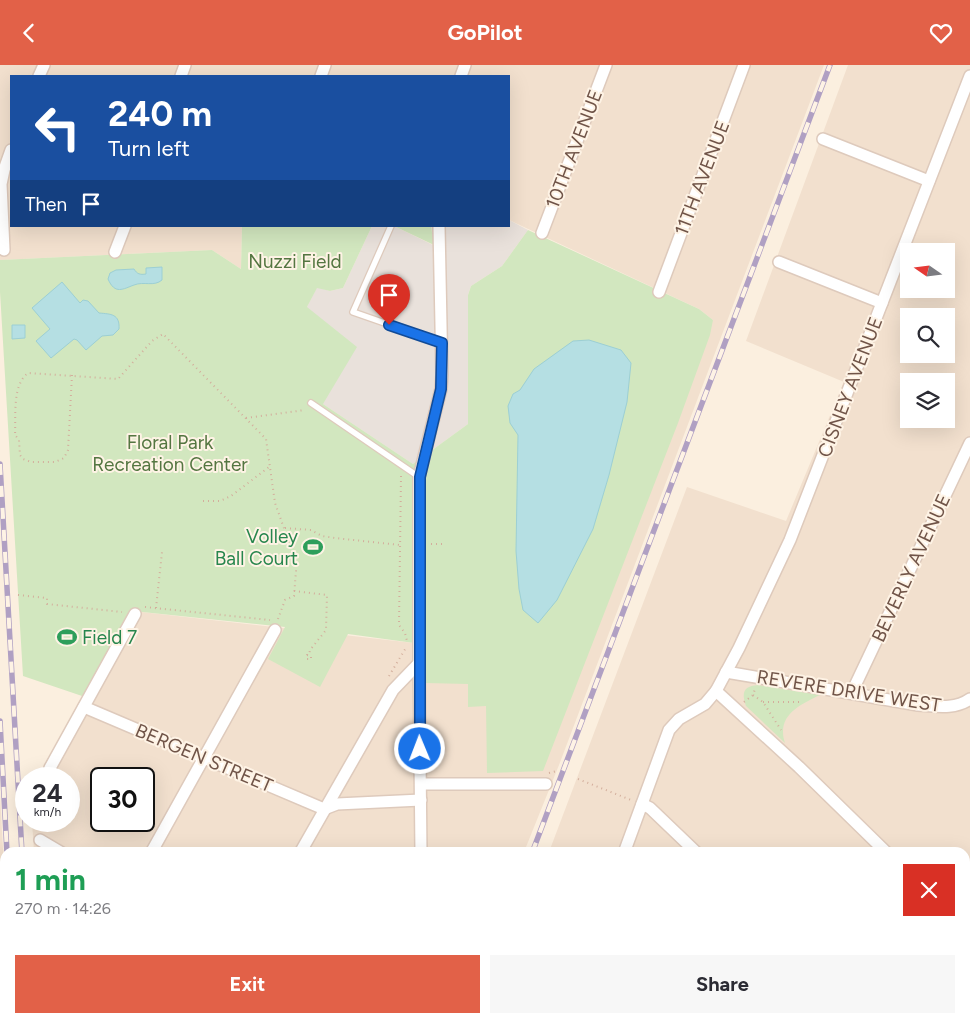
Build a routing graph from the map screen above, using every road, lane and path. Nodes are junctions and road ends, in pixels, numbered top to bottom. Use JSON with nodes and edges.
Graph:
{"nodes":[{"id":1,"x":606,"y":65,"type":"edge"},
{"id":2,"x":744,"y":65,"type":"edge"},
{"id":3,"x":970,"y":76,"type":"edge"},
{"id":4,"x":823,"y":139,"type":"dead end"},
{"id":5,"x":10,"y":153,"type":"edge"},
{"id":6,"x":929,"y":181,"type":"junction"},
{"id":7,"x":125,"y":227,"type":"edge"},
{"id":8,"x":391,"y":227,"type":"edge"},
{"id":9,"x":439,"y":227,"type":"edge"},
{"id":10,"x":542,"y":233,"type":"dead end"},
{"id":11,"x":4,"y":250,"type":"dead end"},
{"id":12,"x":115,"y":253,"type":"dead end"},
{"id":13,"x":779,"y":262,"type":"dead end"},
{"id":14,"x":659,"y":291,"type":"dead end"},
{"id":15,"x":882,"y":303,"type":"junction"},
{"id":16,"x":442,"y":343,"type":"junction"},
{"id":17,"x":72,"y":375,"type":"junction"},
{"id":18,"x":311,"y":403,"type":"dead end"},
{"id":19,"x":307,"y":410,"type":"dead end"},
{"id":20,"x":246,"y":419,"type":"junction"},
{"id":21,"x":970,"y":443,"type":"edge"},
{"id":22,"x":270,"y":467,"type":"junction"},
{"id":23,"x":401,"y":475,"type":"dead end"},
{"id":24,"x":420,"y":477,"type":"junction"},
{"id":25,"x":203,"y":501,"type":"dead end"},
{"id":26,"x":285,"y":528,"type":"junction"},
{"id":27,"x":428,"y":544,"type":"dead end"},
{"id":28,"x":446,"y":544,"type":"dead end"},
{"id":29,"x":400,"y":545,"type":"junction"},
{"id":30,"x":162,"y":552,"type":"dead end"},
{"id":31,"x":294,"y":591,"type":"junction"},
{"id":32,"x":18,"y":595,"type":"dead end"},
{"id":33,"x":156,"y":608,"type":"junction"},
{"id":34,"x":135,"y":614,"type":"junction"},
{"id":35,"x":275,"y":630,"type":"dead end"},
{"id":36,"x":309,"y":655,"type":"dead end"},
{"id":37,"x":419,"y":663,"type":"junction"},
{"id":38,"x":726,"y":671,"type":"junction"},
{"id":39,"x":388,"y":678,"type":"dead end"},
{"id":40,"x":756,"y":685,"type":"dead end"},
{"id":41,"x":716,"y":691,"type":"junction"},
{"id":42,"x":852,"y":692,"type":"junction"},
{"id":43,"x":753,"y":695,"type":"junction"},
{"id":44,"x":970,"y":699,"type":"edge"},
{"id":45,"x":744,"y":702,"type":"dead end"},
{"id":46,"x":763,"y":702,"type":"junction"},
{"id":47,"x":801,"y":702,"type":"dead end"},
{"id":48,"x":84,"y":707,"type":"junction"},
{"id":49,"x":781,"y":731,"type":"dead end"},
{"id":50,"x":204,"y":758,"type":"junction"},
{"id":51,"x":51,"y":767,"type":"edge"},
{"id":52,"x":578,"y":779,"type":"dead end"},
{"id":53,"x":421,"y":784,"type":"junction"},
{"id":54,"x":546,"y":784,"type":"dead end"},
{"id":55,"x":421,"y":800,"type":"junction"},
{"id":56,"x":638,"y":803,"type":"junction"},
{"id":57,"x":324,"y":809,"type":"junction"},
{"id":58,"x":40,"y":840,"type":"dead end"},
{"id":59,"x":52,"y":847,"type":"edge"},
{"id":60,"x":154,"y":847,"type":"edge"},
{"id":61,"x":303,"y":847,"type":"edge"},
{"id":62,"x":421,"y":847,"type":"edge"},
{"id":63,"x":626,"y":847,"type":"edge"},
{"id":64,"x":691,"y":847,"type":"edge"},
{"id":65,"x":881,"y":847,"type":"edge"}],
"edges":[{"from":1,"to":10,"type":"street","name":"10TH AVENUE"},
{"from":2,"to":14,"type":"street","name":"11TH AVENUE"},
{"from":3,"to":6,"type":"street","name":"CISNEY AVENUE"},
{"from":4,"to":6,"type":"street"},
{"from":5,"to":11,"type":"street"},
{"from":6,"to":15,"type":"street","name":"CISNEY AVENUE"},
{"from":7,"to":12,"type":"street"},
{"from":8,"to":16,"type":"lane"},
{"from":9,"to":16,"type":"street"},
{"from":13,"to":15,"type":"street"},
{"from":15,"to":38,"type":"street","name":"CISNEY AVENUE"},
{"from":16,"to":24,"type":"street"},
{"from":17,"to":17,"type":"path"},
{"from":17,"to":20,"type":"path"},
{"from":18,"to":24,"type":"lane"},
{"from":19,"to":20,"type":"path"},
{"from":20,"to":22,"type":"path"},
{"from":21,"to":42,"type":"street","name":"BEVERLY AVENUE"},
{"from":22,"to":25,"type":"path"},
{"from":22,"to":26,"type":"path"},
{"from":23,"to":29,"type":"path"},
{"from":24,"to":37,"type":"street"},
{"from":26,"to":29,"type":"path"},
{"from":26,"to":31,"type":"path"},
{"from":27,"to":28,"type":"path"},
{"from":29,"to":39,"type":"path"},
{"from":30,"to":33,"type":"path"},
{"from":31,"to":33,"type":"path"},
{"from":31,"to":36,"type":"path"},
{"from":32,"to":34,"type":"path"},
{"from":33,"to":34,"type":"path"},
{"from":34,"to":48,"type":"street"},
{"from":35,"to":50,"type":"street"},
{"from":37,"to":53,"type":"street"},
{"from":37,"to":57,"type":"street"},
{"from":38,"to":41,"type":"street","name":"CISNEY AVENUE"},
{"from":38,"to":42,"type":"street","name":"REVERE DRIVE WEST"},
{"from":40,"to":43,"type":"path"},
{"from":41,"to":56,"type":"street","name":"CISNEY AVENUE"},
{"from":41,"to":65,"type":"street"},
{"from":42,"to":44,"type":"street","name":"REVERE DRIVE WEST"},
{"from":43,"to":45,"type":"path"},
{"from":43,"to":46,"type":"path"},
{"from":46,"to":47,"type":"path"},
{"from":46,"to":49,"type":"path"},
{"from":48,"to":50,"type":"street","name":"BERGEN STREET"},
{"from":48,"to":51,"type":"street"},
{"from":50,"to":57,"type":"street","name":"BERGEN STREET"},
{"from":50,"to":60,"type":"street"},
{"from":52,"to":56,"type":"path"},
{"from":53,"to":54,"type":"street"},
{"from":53,"to":55,"type":"street"},
{"from":55,"to":57,"type":"street"},
{"from":55,"to":62,"type":"street"},
{"from":56,"to":63,"type":"street","name":"CISNEY AVENUE"},
{"from":56,"to":64,"type":"street"},
{"from":57,"to":61,"type":"street"},
{"from":58,"to":59,"type":"street"}]}
